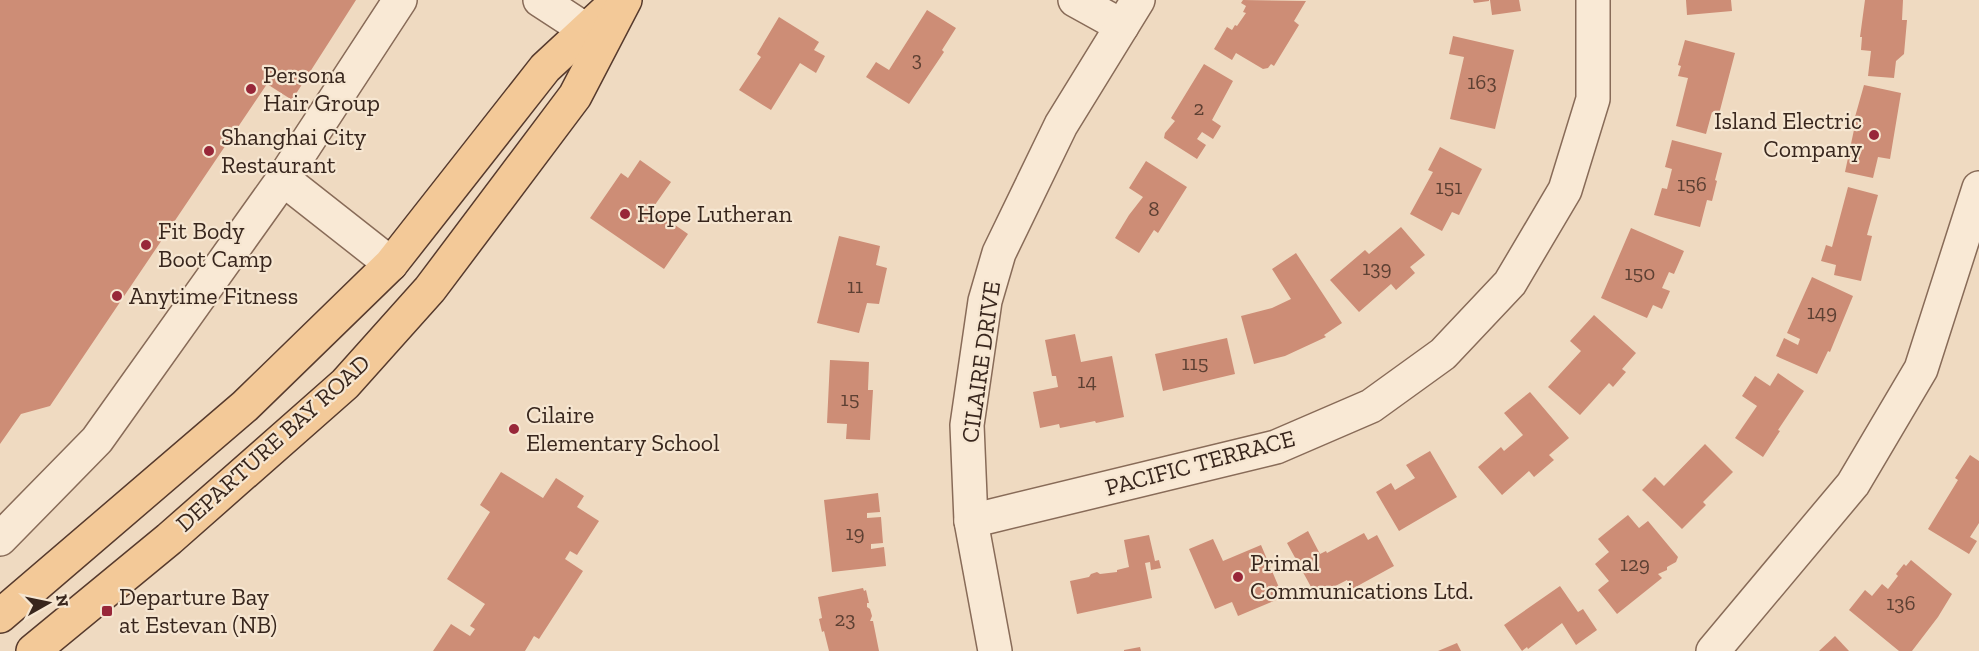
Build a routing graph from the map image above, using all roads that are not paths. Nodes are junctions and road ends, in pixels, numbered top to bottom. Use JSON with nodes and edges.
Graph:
{"nodes":[{"id":1,"x":400,"y":0,"type":"edge"},
{"id":2,"x":540,"y":0,"type":"edge"},
{"id":3,"x":619,"y":0,"type":"edge"},
{"id":4,"x":625,"y":0,"type":"edge"},
{"id":5,"x":1075,"y":0,"type":"edge"},
{"id":6,"x":1593,"y":0,"type":"edge"},
{"id":7,"x":1130,"y":13,"type":"edge"},
{"id":8,"x":586,"y":30,"type":"junction"},
{"id":9,"x":283,"y":179,"type":"junction"},
{"id":10,"x":1979,"y":188,"type":"edge"},
{"id":11,"x":392,"y":264,"type":"junction"},
{"id":12,"x":971,"y":521,"type":"junction"},
{"id":13,"x":0,"y":539,"type":"edge"},
{"id":14,"x":0,"y":616,"type":"edge"},
{"id":15,"x":33,"y":651,"type":"edge"},
{"id":16,"x":995,"y":651,"type":"edge"},
{"id":17,"x":1713,"y":651,"type":"edge"}],
"edges":[{"from":1,"to":9,"type":"street"},
{"from":2,"to":8,"type":"street"},
{"from":3,"to":8,"type":"main road","name":"DEPARTURE BAY ROAD"},
{"from":4,"to":15,"type":"main road","name":"DEPARTURE BAY ROAD"},
{"from":5,"to":7,"type":"street"},
{"from":6,"to":12,"type":"street","name":"PACIFIC TERRACE"},
{"from":7,"to":12,"type":"street","name":"CILAIRE DRIVE"},
{"from":8,"to":11,"type":"main road","name":"DEPARTURE BAY ROAD"},
{"from":9,"to":11,"type":"street"},
{"from":9,"to":13,"type":"street"},
{"from":10,"to":17,"type":"street"},
{"from":11,"to":14,"type":"main road","name":"DEPARTURE BAY ROAD"},
{"from":12,"to":16,"type":"street","name":"CILAIRE DRIVE"}]}
